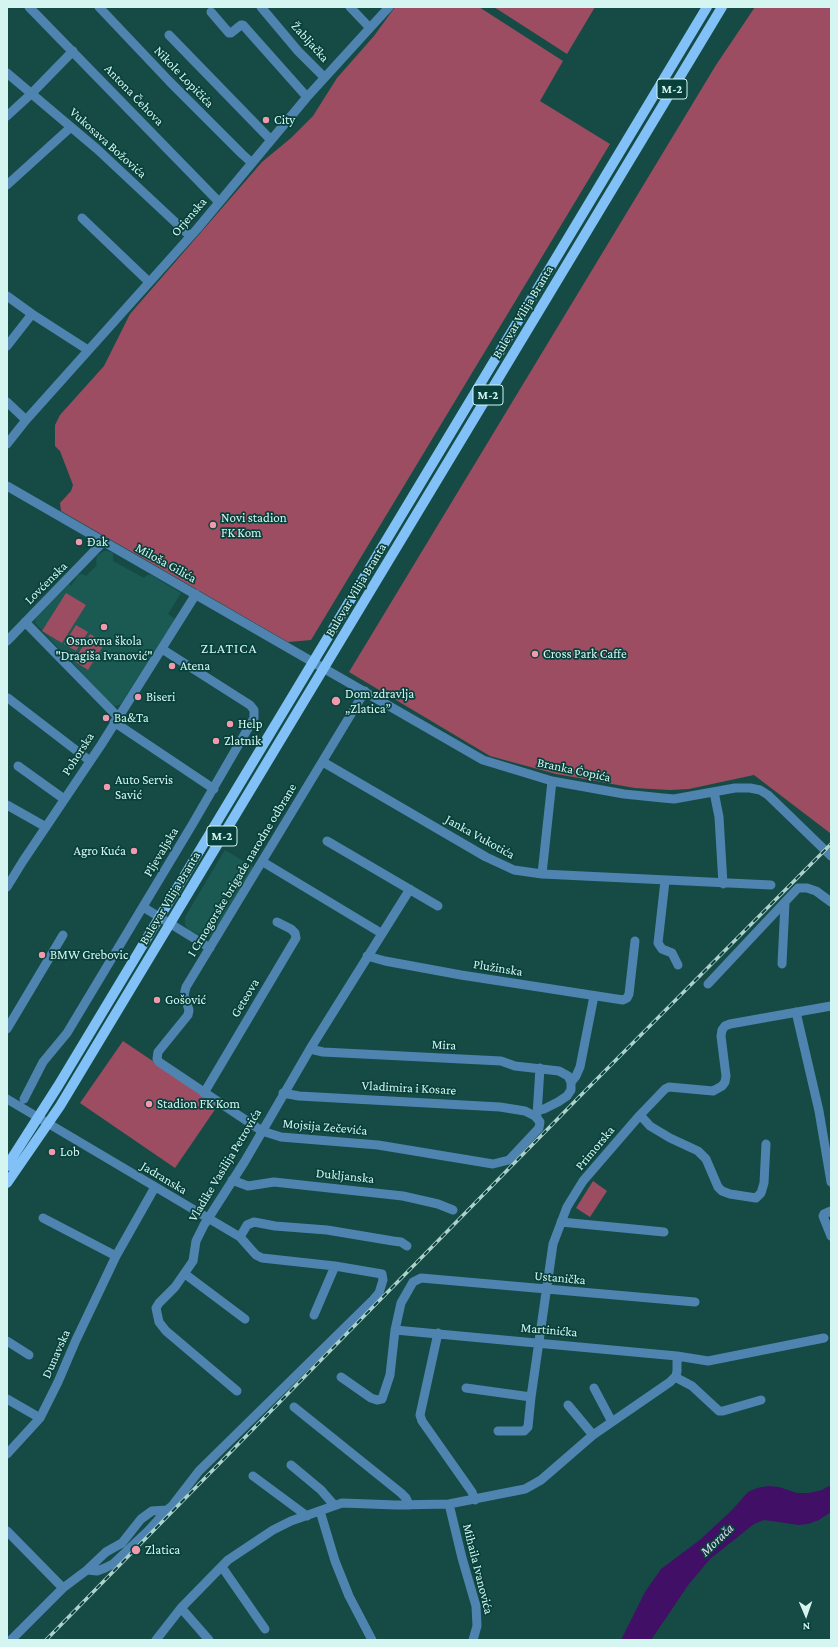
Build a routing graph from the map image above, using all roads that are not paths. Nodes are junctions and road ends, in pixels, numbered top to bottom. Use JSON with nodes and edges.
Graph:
{"nodes":[{"id":1,"x":29,"y":7,"type":"edge"},
{"id":2,"x":99,"y":7,"type":"edge"},
{"id":3,"x":261,"y":7,"type":"edge"},
{"id":4,"x":350,"y":7,"type":"edge"},
{"id":5,"x":388,"y":7,"type":"edge"},
{"id":6,"x":707,"y":7,"type":"edge"},
{"id":7,"x":722,"y":7,"type":"edge"},
{"id":8,"x":210,"y":12,"type":"dead end"},
{"id":9,"x":370,"y":28,"type":"junction"},
{"id":10,"x":169,"y":35,"type":"dead end"},
{"id":11,"x":73,"y":51,"type":"junction"},
{"id":12,"x":7,"y":72,"type":"edge"},
{"id":13,"x":324,"y":77,"type":"junction"},
{"id":14,"x":32,"y":94,"type":"junction"},
{"id":15,"x":307,"y":97,"type":"junction"},
{"id":16,"x":7,"y":116,"type":"edge"},
{"id":17,"x":71,"y":127,"type":"junction"},
{"id":18,"x":271,"y":140,"type":"junction"},
{"id":19,"x":252,"y":163,"type":"junction"},
{"id":20,"x":7,"y":185,"type":"edge"},
{"id":21,"x":219,"y":202,"type":"junction"},
{"id":22,"x":82,"y":218,"type":"dead end"},
{"id":23,"x":190,"y":236,"type":"junction"},
{"id":24,"x":149,"y":282,"type":"junction"},
{"id":25,"x":7,"y":296,"type":"edge"},
{"id":26,"x":32,"y":314,"type":"junction"},
{"id":27,"x":7,"y":346,"type":"edge"},
{"id":28,"x":88,"y":350,"type":"junction"},
{"id":29,"x":7,"y":402,"type":"edge"},
{"id":30,"x":26,"y":420,"type":"junction"},
{"id":31,"x":7,"y":444,"type":"edge"},
{"id":32,"x":7,"y":486,"type":"edge"},
{"id":33,"x":103,"y":542,"type":"junction"},
{"id":34,"x":196,"y":594,"type":"junction"},
{"id":35,"x":25,"y":622,"type":"junction"},
{"id":36,"x":7,"y":641,"type":"edge"},
{"id":37,"x":162,"y":649,"type":"junction"},
{"id":38,"x":313,"y":662,"type":"junction"},
{"id":39,"x":324,"y":668,"type":"junction"},
{"id":40,"x":365,"y":692,"type":"junction"},
{"id":41,"x":8,"y":698,"type":"edge"},
{"id":42,"x":116,"y":720,"type":"junction"},
{"id":43,"x":90,"y":761,"type":"junction"},
{"id":44,"x":323,"y":762,"type":"junction"},
{"id":45,"x":18,"y":766,"type":"dead end"},
{"id":46,"x":552,"y":781,"type":"junction"},
{"id":47,"x":214,"y":788,"type":"junction"},
{"id":48,"x":714,"y":792,"type":"junction"},
{"id":49,"x":64,"y":799,"type":"junction"},
{"id":50,"x":7,"y":805,"type":"edge"},
{"id":51,"x":46,"y":827,"type":"junction"},
{"id":52,"x":326,"y":841,"type":"dead end"},
{"id":53,"x":831,"y":856,"type":"edge"},
{"id":54,"x":263,"y":862,"type":"junction"},
{"id":55,"x":542,"y":874,"type":"junction"},
{"id":56,"x":665,"y":881,"type":"junction"},
{"id":57,"x":723,"y":884,"type":"junction"},
{"id":58,"x":771,"y":885,"type":"dead end"},
{"id":59,"x":7,"y":887,"type":"edge"},
{"id":60,"x":410,"y":889,"type":"junction"},
{"id":61,"x":831,"y":902,"type":"edge"},
{"id":62,"x":784,"y":903,"type":"junction"},
{"id":63,"x":438,"y":906,"type":"dead end"},
{"id":64,"x":143,"y":908,"type":"junction"},
{"id":65,"x":159,"y":917,"type":"junction"},
{"id":66,"x":277,"y":922,"type":"dead end"},
{"id":67,"x":170,"y":924,"type":"junction"},
{"id":68,"x":381,"y":933,"type":"junction"},
{"id":69,"x":63,"y":934,"type":"dead end"},
{"id":70,"x":635,"y":942,"type":"dead end"},
{"id":71,"x":210,"y":948,"type":"junction"},
{"id":72,"x":367,"y":956,"type":"junction"},
{"id":73,"x":782,"y":964,"type":"dead end"},
{"id":74,"x":678,"y":965,"type":"dead end"},
{"id":75,"x":708,"y":984,"type":"dead end"},
{"id":76,"x":594,"y":996,"type":"junction"},
{"id":77,"x":831,"y":1006,"type":"edge"},
{"id":78,"x":796,"y":1012,"type":"junction"},
{"id":79,"x":7,"y":1029,"type":"edge"},
{"id":80,"x":310,"y":1050,"type":"junction"},
{"id":81,"x":159,"y":1062,"type":"joint"},
{"id":82,"x":540,"y":1068,"type":"junction"},
{"id":83,"x":571,"y":1082,"type":"junction"},
{"id":84,"x":204,"y":1093,"type":"junction"},
{"id":85,"x":283,"y":1093,"type":"junction"},
{"id":86,"x":24,"y":1098,"type":"dead end"},
{"id":87,"x":7,"y":1099,"type":"edge"},
{"id":88,"x":536,"y":1114,"type":"junction"},
{"id":89,"x":640,"y":1115,"type":"junction"},
{"id":90,"x":38,"y":1118,"type":"junction"},
{"id":91,"x":48,"y":1124,"type":"junction"},
{"id":92,"x":262,"y":1131,"type":"junction"},
{"id":93,"x":766,"y":1144,"type":"dead end"},
{"id":94,"x":7,"y":1166,"type":"edge"},
{"id":95,"x":232,"y":1180,"type":"junction"},
{"id":96,"x":831,"y":1182,"type":"edge"},
{"id":97,"x":7,"y":1183,"type":"edge"},
{"id":98,"x":155,"y":1187,"type":"junction"},
{"id":99,"x":453,"y":1210,"type":"dead end"},
{"id":100,"x":831,"y":1211,"type":"edge"},
{"id":101,"x":43,"y":1218,"type":"dead end"},
{"id":102,"x":208,"y":1219,"type":"junction"},
{"id":103,"x":561,"y":1222,"type":"junction"},
{"id":104,"x":664,"y":1232,"type":"dead end"},
{"id":105,"x":831,"y":1236,"type":"edge"},
{"id":106,"x":240,"y":1237,"type":"junction"},
{"id":107,"x":407,"y":1246,"type":"dead end"},
{"id":108,"x":116,"y":1256,"type":"junction"},
{"id":109,"x":335,"y":1266,"type":"junction"},
{"id":110,"x":185,"y":1274,"type":"junction"},
{"id":111,"x":546,"y":1290,"type":"junction"},
{"id":112,"x":695,"y":1302,"type":"dead end"},
{"id":113,"x":314,"y":1315,"type":"dead end"},
{"id":114,"x":245,"y":1319,"type":"dead end"},
{"id":115,"x":395,"y":1330,"type":"junction"},
{"id":116,"x":438,"y":1333,"type":"junction"},
{"id":117,"x":824,"y":1338,"type":"dead end"},
{"id":118,"x":7,"y":1341,"type":"edge"},
{"id":119,"x":540,"y":1342,"type":"junction"},
{"id":120,"x":29,"y":1355,"type":"dead end"},
{"id":121,"x":677,"y":1356,"type":"junction"},
{"id":122,"x":341,"y":1377,"type":"dead end"},
{"id":123,"x":675,"y":1377,"type":"junction"},
{"id":124,"x":466,"y":1388,"type":"dead end"},
{"id":125,"x":594,"y":1388,"type":"dead end"},
{"id":126,"x":237,"y":1391,"type":"dead end"},
{"id":127,"x":530,"y":1397,"type":"junction"},
{"id":128,"x":7,"y":1399,"type":"edge"},
{"id":129,"x":761,"y":1400,"type":"dead end"},
{"id":130,"x":568,"y":1405,"type":"dead end"},
{"id":131,"x":294,"y":1407,"type":"dead end"},
{"id":132,"x":40,"y":1418,"type":"junction"},
{"id":133,"x":612,"y":1422,"type":"junction"},
{"id":134,"x":498,"y":1431,"type":"dead end"},
{"id":135,"x":593,"y":1435,"type":"junction"},
{"id":136,"x":7,"y":1454,"type":"edge"},
{"id":137,"x":291,"y":1465,"type":"dead end"},
{"id":138,"x":253,"y":1476,"type":"dead end"},
{"id":139,"x":475,"y":1500,"type":"junction"},
{"id":140,"x":449,"y":1504,"type":"junction"},
{"id":141,"x":334,"y":1505,"type":"junction"},
{"id":142,"x":409,"y":1505,"type":"junction"},
{"id":143,"x":167,"y":1510,"type":"junction"},
{"id":144,"x":320,"y":1511,"type":"junction"},
{"id":145,"x":307,"y":1516,"type":"junction"},
{"id":146,"x":7,"y":1531,"type":"edge"},
{"id":147,"x":222,"y":1567,"type":"junction"},
{"id":148,"x":87,"y":1570,"type":"junction"},
{"id":149,"x":63,"y":1588,"type":"junction"},
{"id":150,"x":181,"y":1608,"type":"junction"},
{"id":151,"x":265,"y":1629,"type":"dead end"},
{"id":152,"x":11,"y":1640,"type":"edge"},
{"id":153,"x":156,"y":1640,"type":"edge"},
{"id":154,"x":209,"y":1640,"type":"edge"},
{"id":155,"x":372,"y":1640,"type":"edge"},
{"id":156,"x":473,"y":1640,"type":"edge"}],
"edges":[{"from":1,"to":11,"type":"street","name":"Antona Čehova"},
{"from":2,"to":19,"type":"street","name":"Nikole Lopičića"},
{"from":3,"to":13,"type":"street","name":"Žabljačka"},
{"from":4,"to":9,"type":"street"},
{"from":5,"to":9,"type":"street","name":"Orjenska"},
{"from":6,"to":38,"type":"main road","name":"Bulevar Vilija Branta","number":"M-2"},
{"from":7,"to":39,"type":"main road","name":"Bulevar Vilija Branta","number":"M-2"},
{"from":8,"to":15,"type":"street"},
{"from":9,"to":13,"type":"street","name":"Orjenska"},
{"from":10,"to":18,"type":"street"},
{"from":11,"to":14,"type":"street"},
{"from":11,"to":21,"type":"street","name":"Antona Čehova"},
{"from":12,"to":14,"type":"street","name":"Vukosava Božovića"},
{"from":13,"to":15,"type":"street","name":"Orjenska"},
{"from":14,"to":16,"type":"street"},
{"from":14,"to":17,"type":"street","name":"Vukosava Božovića"},
{"from":15,"to":18,"type":"street","name":"Orjenska"},
{"from":17,"to":20,"type":"street"},
{"from":17,"to":23,"type":"street","name":"Vukosava Božovića"},
{"from":18,"to":19,"type":"street","name":"Orjenska"},
{"from":19,"to":21,"type":"street","name":"Orjenska"},
{"from":21,"to":23,"type":"street","name":"Orjenska"},
{"from":22,"to":24,"type":"street"},
{"from":23,"to":24,"type":"street","name":"Orjenska"},
{"from":24,"to":28,"type":"street","name":"Orjenska"},
{"from":25,"to":26,"type":"street"},
{"from":26,"to":27,"type":"street"},
{"from":26,"to":28,"type":"street"},
{"from":28,"to":30,"type":"street","name":"Orjenska"},
{"from":29,"to":30,"type":"street"},
{"from":30,"to":31,"type":"street","name":"Orjenska"},
{"from":32,"to":33,"type":"street","name":"Miloša Gilića"},
{"from":33,"to":34,"type":"street","name":"Miloša Gilića"},
{"from":33,"to":35,"type":"street","name":"Lovćenska"},
{"from":34,"to":37,"type":"street","name":"Pohorska"},
{"from":34,"to":38,"type":"street","name":"Miloša Gilića"},
{"from":35,"to":36,"type":"street","name":"Lovćenska"},
{"from":35,"to":42,"type":"street"},
{"from":37,"to":42,"type":"street","name":"Pohorska"},
{"from":37,"to":47,"type":"street","name":"Pljevaljska"},
{"from":38,"to":39,"type":"street","name":"Branka Ćopića"},
{"from":38,"to":65,"type":"main road","name":"Bulevar Vilija Branta","number":"M-2"},
{"from":39,"to":40,"type":"street","name":"Branka Ćopića"},
{"from":39,"to":67,"type":"main road","name":"Bulevar Vilija Branta","number":"M-2"},
{"from":40,"to":44,"type":"street","name":"I Crnogorske brigade narodne odbrane"},
{"from":40,"to":46,"type":"street","name":"Branka Ćopića"},
{"from":41,"to":43,"type":"street"},
{"from":42,"to":43,"type":"street","name":"Pohorska"},
{"from":42,"to":47,"type":"street"},
{"from":43,"to":49,"type":"street","name":"Pohorska"},
{"from":44,"to":54,"type":"street","name":"I Crnogorske brigade narodne odbrane"},
{"from":44,"to":55,"type":"street","name":"Janka Vukotića"},
{"from":45,"to":49,"type":"street"},
{"from":46,"to":48,"type":"street","name":"Branka Ćopića"},
{"from":46,"to":55,"type":"street"},
{"from":47,"to":64,"type":"street","name":"Pljevaljska"},
{"from":48,"to":53,"type":"street","name":"Branka Ćopića"},
{"from":48,"to":57,"type":"street"},
{"from":49,"to":51,"type":"street","name":"Pohorska"},
{"from":50,"to":51,"type":"street"},
{"from":51,"to":59,"type":"street","name":"Pohorska"},
{"from":52,"to":60,"type":"street"},
{"from":54,"to":68,"type":"street"},
{"from":54,"to":71,"type":"street","name":"I Crnogorske brigade narodne odbrane"},
{"from":55,"to":56,"type":"street","name":"Janka Vukotića"},
{"from":56,"to":57,"type":"street","name":"Janka Vukotića"},
{"from":56,"to":74,"type":"street"},
{"from":57,"to":58,"type":"street","name":"Janka Vukotića"},
{"from":60,"to":63,"type":"street"},
{"from":60,"to":68,"type":"street","name":"Vladike Vasilija Petrovića"},
{"from":61,"to":62,"type":"street"},
{"from":62,"to":73,"type":"street"},
{"from":62,"to":75,"type":"street"},
{"from":64,"to":65,"type":"street"},
{"from":64,"to":86,"type":"street","name":"Pljevaljska"},
{"from":65,"to":67,"type":"street"},
{"from":65,"to":90,"type":"main road","name":"Bulevar Vilija Branta","number":"M-2"},
{"from":66,"to":84,"type":"street","name":"Geteova"},
{"from":67,"to":71,"type":"street"},
{"from":67,"to":91,"type":"main road","name":"Bulevar Vilija Branta","number":"M-2"},
{"from":68,"to":72,"type":"street","name":"Vladike Vasilija Petrovića"},
{"from":69,"to":79,"type":"street"},
{"from":70,"to":76,"type":"street","name":"Plužinska"},
{"from":71,"to":81,"type":"street","name":"I Crnogorske brigade narodne odbrane"},
{"from":72,"to":76,"type":"street","name":"Plužinska"},
{"from":72,"to":80,"type":"street","name":"Vladike Vasilija Petrovića"},
{"from":76,"to":83,"type":"street"},
{"from":77,"to":78,"type":"street","name":"Primorska"},
{"from":78,"to":89,"type":"street","name":"Primorska"},
{"from":78,"to":96,"type":"street"},
{"from":80,"to":82,"type":"street","name":"Mira"},
{"from":80,"to":85,"type":"street","name":"Vladike Vasilija Petrovića"},
{"from":81,"to":84,"type":"street","name":"Mojsija Zečevića"},
{"from":82,"to":83,"type":"street","name":"Mira"},
{"from":82,"to":88,"type":"street"},
{"from":83,"to":88,"type":"street"},
{"from":84,"to":92,"type":"street","name":"Mojsija Zečevića"},
{"from":85,"to":88,"type":"street","name":"Vladimira i Kosare"},
{"from":85,"to":92,"type":"street","name":"Vladike Vasilija Petrovića"},
{"from":87,"to":90,"type":"street","name":"Jadranska"},
{"from":88,"to":92,"type":"street","name":"Mojsija Zečevića"},
{"from":89,"to":93,"type":"street"},
{"from":89,"to":103,"type":"street","name":"Primorska"},
{"from":90,"to":91,"type":"street","name":"Jadranska"},
{"from":90,"to":94,"type":"main road","name":"Bulevar Vilija Branta","number":"M-2"},
{"from":91,"to":97,"type":"main road","name":"Bulevar Vilija Branta","number":"M-2"},
{"from":91,"to":98,"type":"street","name":"Jadranska"},
{"from":92,"to":95,"type":"street","name":"Vladike Vasilija Petrovića"},
{"from":95,"to":99,"type":"street","name":"Dukljanska"},
{"from":95,"to":102,"type":"street","name":"Vladike Vasilija Petrovića"},
{"from":98,"to":102,"type":"street","name":"Jadranska"},
{"from":98,"to":108,"type":"street","name":"Dunavska"},
{"from":100,"to":105,"type":"street"},
{"from":101,"to":108,"type":"street"},
{"from":102,"to":106,"type":"street","name":"Jadranska"},
{"from":102,"to":110,"type":"street","name":"Vladike Vasilija Petrovića"},
{"from":103,"to":104,"type":"street"},
{"from":103,"to":111,"type":"street","name":"Primorska"},
{"from":106,"to":107,"type":"street"},
{"from":106,"to":109,"type":"street","name":"Jadranska"},
{"from":108,"to":132,"type":"street","name":"Dunavska"},
{"from":109,"to":113,"type":"street"},
{"from":109,"to":143,"type":"street","name":"Jadranska"},
{"from":110,"to":114,"type":"street"},
{"from":110,"to":126,"type":"street","name":"Vladike Vasilija Petrovića"},
{"from":111,"to":112,"type":"street","name":"Ustanička"},
{"from":111,"to":115,"type":"street","name":"Ustanička"},
{"from":111,"to":119,"type":"street","name":"Primorska"},
{"from":115,"to":116,"type":"street","name":"Martinićka"},
{"from":115,"to":122,"type":"street"},
{"from":116,"to":119,"type":"street","name":"Martinićka"},
{"from":116,"to":139,"type":"street"},
{"from":117,"to":121,"type":"street","name":"Martinićka"},
{"from":118,"to":120,"type":"street"},
{"from":119,"to":121,"type":"street","name":"Martinićka"},
{"from":119,"to":127,"type":"street","name":"Primorska"},
{"from":121,"to":123,"type":"street"},
{"from":123,"to":129,"type":"street"},
{"from":123,"to":133,"type":"street"},
{"from":124,"to":127,"type":"street"},
{"from":125,"to":133,"type":"street"},
{"from":127,"to":134,"type":"street","name":"Primorska"},
{"from":128,"to":132,"type":"street"},
{"from":130,"to":135,"type":"street"},
{"from":131,"to":142,"type":"street"},
{"from":132,"to":136,"type":"street","name":"Dunavska"},
{"from":133,"to":135,"type":"street"},
{"from":135,"to":139,"type":"street"},
{"from":137,"to":141,"type":"street"},
{"from":138,"to":145,"type":"street"},
{"from":139,"to":140,"type":"street"},
{"from":140,"to":142,"type":"street"},
{"from":140,"to":156,"type":"street","name":"Mihaila Ivanovića"},
{"from":141,"to":142,"type":"street"},
{"from":141,"to":144,"type":"street"},
{"from":143,"to":148,"type":"street"},
{"from":143,"to":148,"type":"street"},
{"from":144,"to":145,"type":"street"},
{"from":144,"to":155,"type":"street"},
{"from":145,"to":147,"type":"street"},
{"from":146,"to":149,"type":"street"},
{"from":147,"to":150,"type":"street"},
{"from":147,"to":151,"type":"street"},
{"from":148,"to":149,"type":"street"},
{"from":149,"to":152,"type":"street"},
{"from":150,"to":153,"type":"street"},
{"from":150,"to":154,"type":"street"}]}
